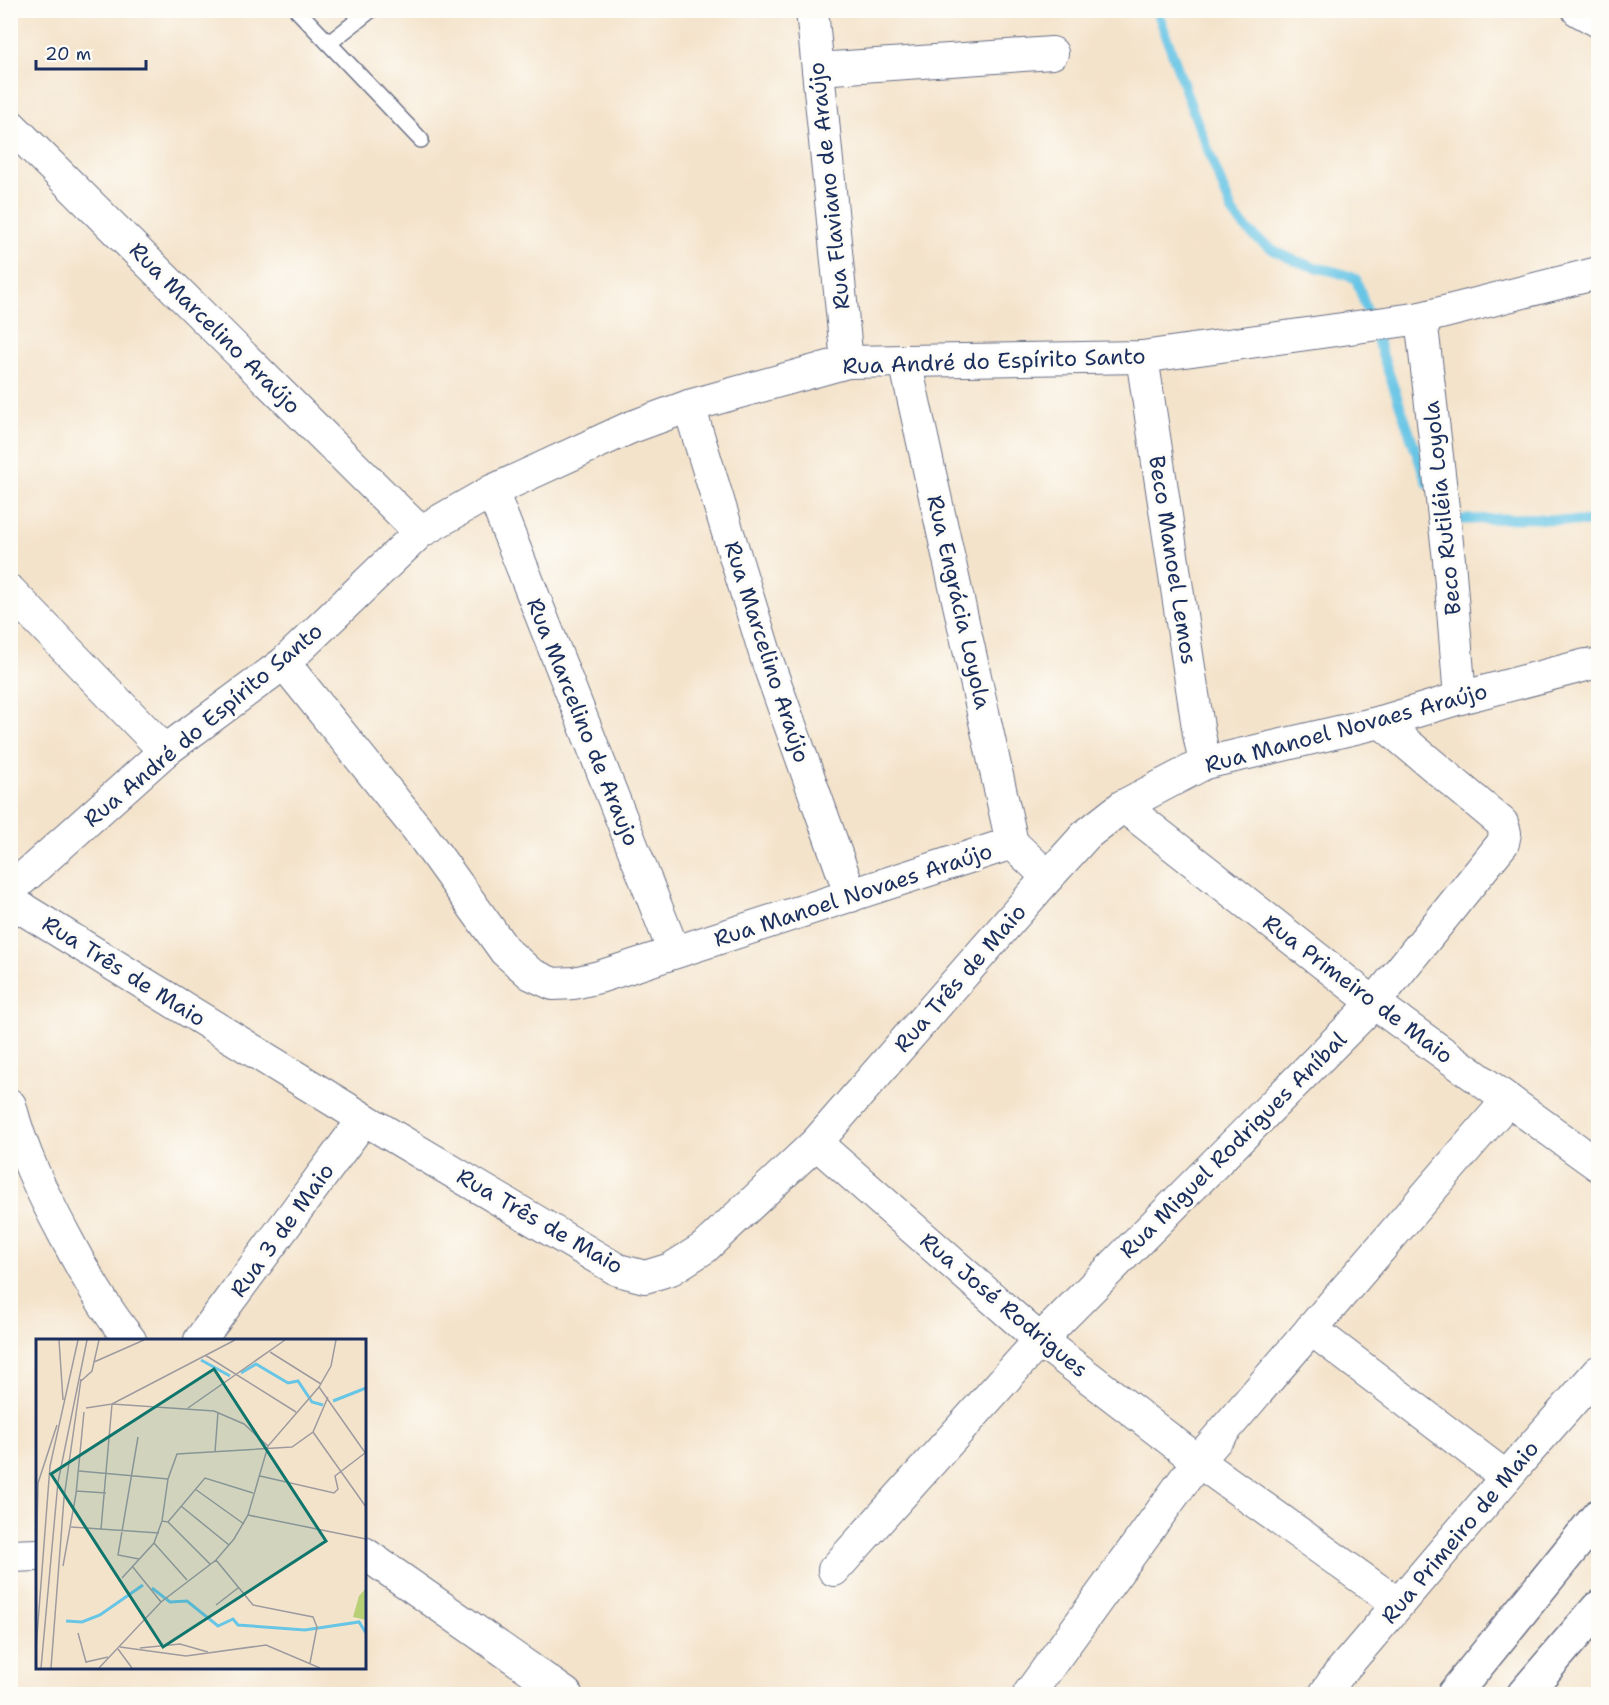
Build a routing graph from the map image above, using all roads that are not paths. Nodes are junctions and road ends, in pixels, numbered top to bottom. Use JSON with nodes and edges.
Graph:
{"nodes":[{"id":1,"x":297,"y":10,"type":"edge"},
{"id":2,"x":371,"y":10,"type":"edge"},
{"id":3,"x":812,"y":10,"type":"edge"},
{"id":4,"x":1578,"y":10,"type":"edge"},
{"id":5,"x":1599,"y":21,"type":"edge"},
{"id":6,"x":329,"y":43,"type":"junction"},
{"id":7,"x":1052,"y":53,"type":"dead end"},
{"id":8,"x":818,"y":69,"type":"junction"},
{"id":9,"x":10,"y":125,"type":"edge"},
{"id":10,"x":421,"y":140,"type":"dead end"},
{"id":11,"x":1599,"y":273,"type":"edge"},
{"id":12,"x":1421,"y":318,"type":"junction"},
{"id":13,"x":1142,"y":357,"type":"junction"},
{"id":14,"x":905,"y":361,"type":"junction"},
{"id":15,"x":847,"y":362,"type":"junction"},
{"id":16,"x":689,"y":406,"type":"junction"},
{"id":17,"x":492,"y":491,"type":"junction"},
{"id":18,"x":420,"y":532,"type":"junction"},
{"id":19,"x":10,"y":591,"type":"edge"},
{"id":20,"x":284,"y":663,"type":"junction"},
{"id":21,"x":1586,"y":665,"type":"dead end"},
{"id":22,"x":1460,"y":698,"type":"junction"},
{"id":23,"x":1381,"y":722,"type":"junction"},
{"id":24,"x":165,"y":751,"type":"junction"},
{"id":25,"x":1205,"y":763,"type":"junction"},
{"id":26,"x":1123,"y":807,"type":"junction"},
{"id":27,"x":1012,"y":843,"type":"junction"},
{"id":28,"x":1048,"y":877,"type":"junction"},
{"id":29,"x":10,"y":890,"type":"edge"},
{"id":30,"x":851,"y":896,"type":"junction"},
{"id":31,"x":10,"y":901,"type":"edge"},
{"id":32,"x":674,"y":952,"type":"junction"},
{"id":33,"x":1374,"y":1004,"type":"junction"},
{"id":34,"x":1508,"y":1100,"type":"junction"},
{"id":35,"x":10,"y":1105,"type":"edge"},
{"id":36,"x":364,"y":1119,"type":"junction"},
{"id":37,"x":816,"y":1143,"type":"junction"},
{"id":38,"x":1599,"y":1165,"type":"edge"},
{"id":39,"x":1311,"y":1329,"type":"junction"},
{"id":40,"x":129,"y":1339,"type":"edge"},
{"id":41,"x":201,"y":1339,"type":"edge"},
{"id":42,"x":1040,"y":1340,"type":"junction"},
{"id":43,"x":1599,"y":1372,"type":"edge"},
{"id":44,"x":1198,"y":1461,"type":"junction"},
{"id":45,"x":1506,"y":1477,"type":"junction"},
{"id":46,"x":1599,"y":1516,"type":"edge"},
{"id":47,"x":366,"y":1554,"type":"edge"},
{"id":48,"x":36,"y":1555,"type":"edge"},
{"id":49,"x":10,"y":1556,"type":"edge"},
{"id":50,"x":834,"y":1570,"type":"dead end"},
{"id":51,"x":1398,"y":1604,"type":"junction"},
{"id":52,"x":1599,"y":1608,"type":"edge"},
{"id":53,"x":566,"y":1695,"type":"edge"},
{"id":54,"x":1029,"y":1695,"type":"edge"},
{"id":55,"x":1325,"y":1695,"type":"edge"},
{"id":56,"x":1454,"y":1695,"type":"edge"},
{"id":57,"x":1524,"y":1695,"type":"edge"}],
"edges":[{"from":1,"to":6,"type":"lane"},
{"from":2,"to":6,"type":"lane"},
{"from":3,"to":8,"type":"street","name":"Rua Flaviano de Araújo"},
{"from":4,"to":5,"type":"street"},
{"from":6,"to":10,"type":"lane"},
{"from":7,"to":8,"type":"street"},
{"from":8,"to":15,"type":"street","name":"Rua Flaviano de Araújo"},
{"from":9,"to":18,"type":"street","name":"Rua Marcelino Araújo"},
{"from":11,"to":12,"type":"street","name":"Rua André do Espírito Santo"},
{"from":12,"to":13,"type":"street","name":"Rua André do Espírito Santo"},
{"from":12,"to":22,"type":"street","name":"Beco Rutiléia Loyola"},
{"from":13,"to":14,"type":"street","name":"Rua André do Espírito Santo"},
{"from":13,"to":25,"type":"street","name":"Beco Manoel Lemos"},
{"from":14,"to":15,"type":"street","name":"Rua André do Espírito Santo"},
{"from":14,"to":27,"type":"street","name":"Rua Engrácia Loyola"},
{"from":15,"to":16,"type":"street","name":"Rua André do Espírito Santo"},
{"from":16,"to":17,"type":"street","name":"Rua André do Espírito Santo"},
{"from":16,"to":30,"type":"street","name":"Rua Marcelino Araújo"},
{"from":17,"to":18,"type":"street","name":"Rua André do Espírito Santo"},
{"from":17,"to":32,"type":"street","name":"Rua Marcelino de Araujo"},
{"from":18,"to":20,"type":"street","name":"Rua André do Espírito Santo"},
{"from":19,"to":24,"type":"street"},
{"from":20,"to":24,"type":"street","name":"Rua André do Espírito Santo"},
{"from":20,"to":32,"type":"street","name":"Rua Manoel Novaes Araújo"},
{"from":21,"to":22,"type":"street","name":"Rua Manoel Novaes Araújo"},
{"from":22,"to":23,"type":"street","name":"Rua Manoel Novaes Araújo"},
{"from":23,"to":25,"type":"street","name":"Rua Manoel Novaes Araújo"},
{"from":23,"to":33,"type":"street","name":"Rua Miguel Rodrigues Aníbal"},
{"from":24,"to":29,"type":"street","name":"Rua André do Espírito Santo"},
{"from":25,"to":26,"type":"street","name":"Rua Manoel Novaes Araújo"},
{"from":26,"to":28,"type":"street","name":"Rua Manoel Novaes Araújo"},
{"from":26,"to":33,"type":"street","name":"Rua Primeiro de Maio"},
{"from":27,"to":28,"type":"street","name":"Rua Manoel Novaes Araújo"},
{"from":27,"to":30,"type":"street","name":"Rua Manoel Novaes Araújo"},
{"from":28,"to":37,"type":"street","name":"Rua Três de Maio"},
{"from":30,"to":32,"type":"street","name":"Rua Manoel Novaes Araújo"},
{"from":31,"to":36,"type":"street","name":"Rua Três de Maio"},
{"from":33,"to":34,"type":"street","name":"Rua Primeiro de Maio"},
{"from":33,"to":42,"type":"street","name":"Rua Miguel Rodrigues Aníbal"},
{"from":34,"to":38,"type":"street","name":"Rua Primeiro de Maio"},
{"from":34,"to":39,"type":"street"},
{"from":35,"to":40,"type":"street"},
{"from":36,"to":37,"type":"street","name":"Rua Três de Maio"},
{"from":36,"to":41,"type":"street","name":"Rua 3 de Maio"},
{"from":37,"to":42,"type":"street","name":"Rua José Rodrigues"},
{"from":39,"to":44,"type":"street"},
{"from":39,"to":45,"type":"street"},
{"from":42,"to":44,"type":"street","name":"Rua José Rodrigues"},
{"from":42,"to":50,"type":"street","name":"Rua Miguel Rodrigues Aníbal"},
{"from":43,"to":45,"type":"street","name":"Rua Primeiro de Maio"},
{"from":44,"to":51,"type":"street","name":"Rua José Rodrigues"},
{"from":44,"to":54,"type":"street"},
{"from":45,"to":51,"type":"street","name":"Rua Primeiro de Maio"},
{"from":46,"to":56,"type":"main road"},
{"from":47,"to":53,"type":"street"},
{"from":48,"to":49,"type":"street"},
{"from":51,"to":55,"type":"street","name":"Rua Primeiro de Maio"},
{"from":52,"to":57,"type":"main road"}]}
